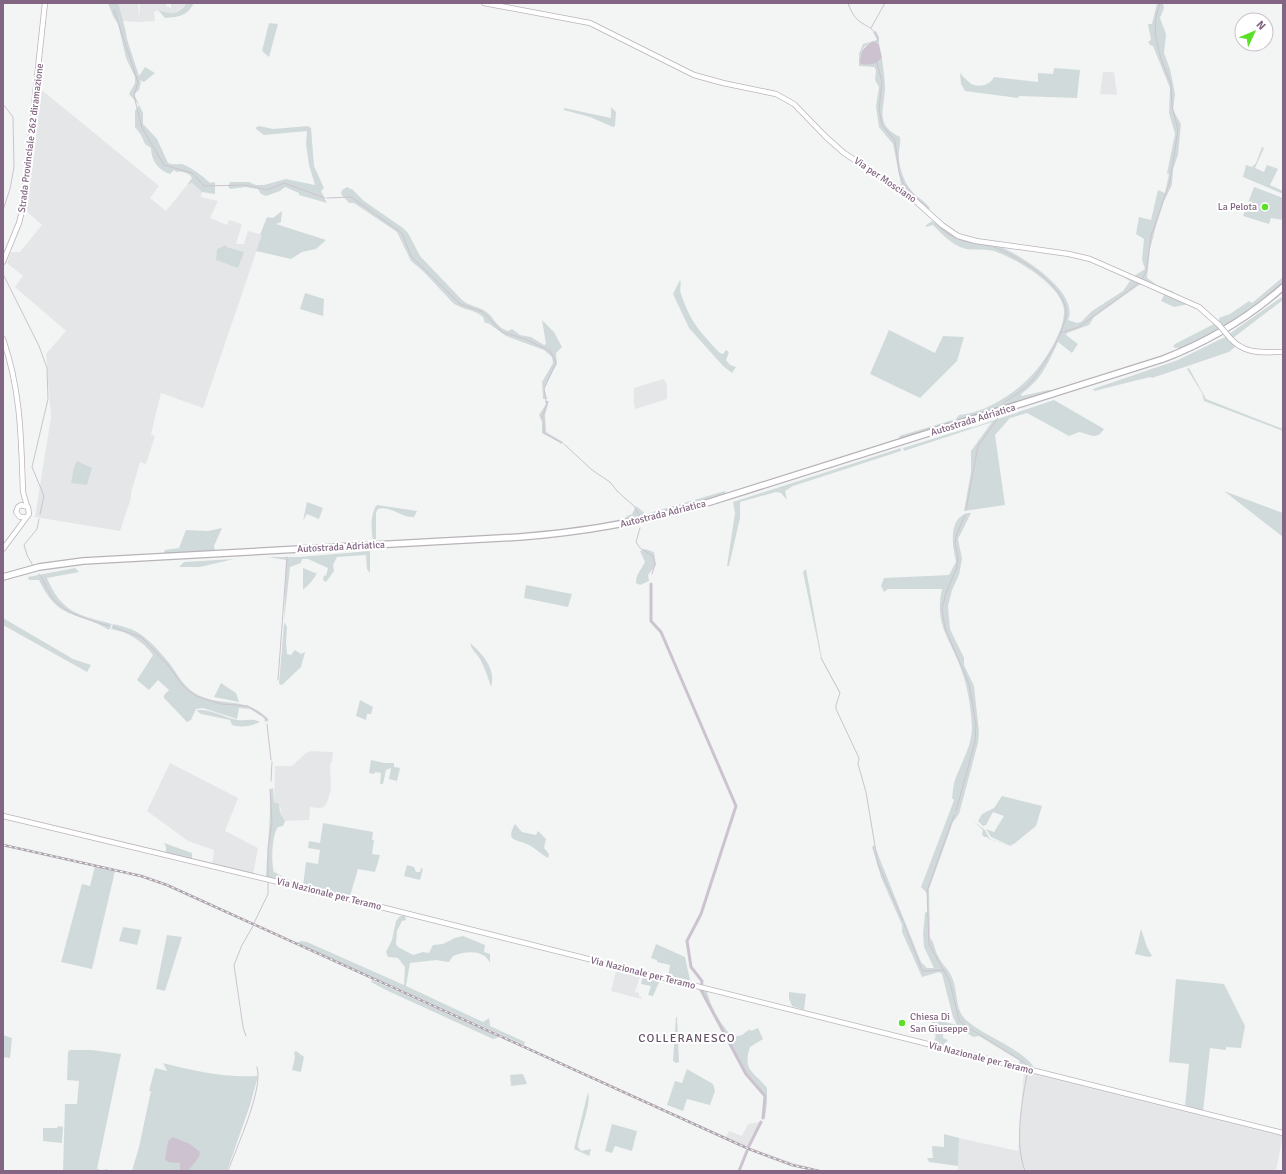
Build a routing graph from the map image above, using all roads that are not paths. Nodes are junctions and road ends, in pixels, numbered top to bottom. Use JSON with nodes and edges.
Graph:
{"nodes":[{"id":1,"x":39,"y":3,"type":"edge"},
{"id":2,"x":45,"y":3,"type":"edge"},
{"id":3,"x":484,"y":3,"type":"edge"},
{"id":4,"x":44,"y":11,"type":"junction"},
{"id":5,"x":3,"y":262,"type":"edge"},
{"id":6,"x":1283,"y":288,"type":"edge"},
{"id":7,"x":1283,"y":292,"type":"edge"},
{"id":8,"x":3,"y":338,"type":"edge"},
{"id":9,"x":1283,"y":352,"type":"edge"},
{"id":10,"x":23,"y":492,"type":"junction"},
{"id":11,"x":19,"y":506,"type":"junction"},
{"id":12,"x":26,"y":506,"type":"junction"},
{"id":13,"x":18,"y":516,"type":"junction"},
{"id":14,"x":25,"y":517,"type":"junction"},
{"id":15,"x":16,"y":531,"type":"junction"},
{"id":16,"x":3,"y":549,"type":"edge"},
{"id":17,"x":3,"y":577,"type":"edge"},
{"id":18,"x":3,"y":581,"type":"edge"},
{"id":19,"x":3,"y":816,"type":"edge"},
{"id":20,"x":1283,"y":1133,"type":"edge"}],
"edges":[{"from":1,"to":2,"type":"main road"},
{"from":1,"to":4,"type":"main road"},
{"from":2,"to":4,"type":"main road","name":"Strada Provinciale 262 diramazione"},
{"from":3,"to":9,"type":"main road","name":"Via per Mosciano","bridge":true},
{"from":4,"to":5,"type":"main road","name":"Strada Provinciale 262 diramazione"},
{"from":6,"to":17,"type":"highway","name":"Autostrada Adriatica"},
{"from":7,"to":18,"type":"highway","name":"Autostrada Adriatica"},
{"from":8,"to":10,"type":"main road"},
{"from":10,"to":11,"type":"main road"},
{"from":10,"to":12,"type":"main road"},
{"from":11,"to":12,"type":"main road"},
{"from":11,"to":13,"type":"main road"},
{"from":12,"to":14,"type":"main road"},
{"from":13,"to":14,"type":"main road"},
{"from":13,"to":15,"type":"main road"},
{"from":14,"to":15,"type":"main road"},
{"from":15,"to":16,"type":"main road"},
{"from":19,"to":20,"type":"main road","name":"Via Nazionale per Teramo"}]}
